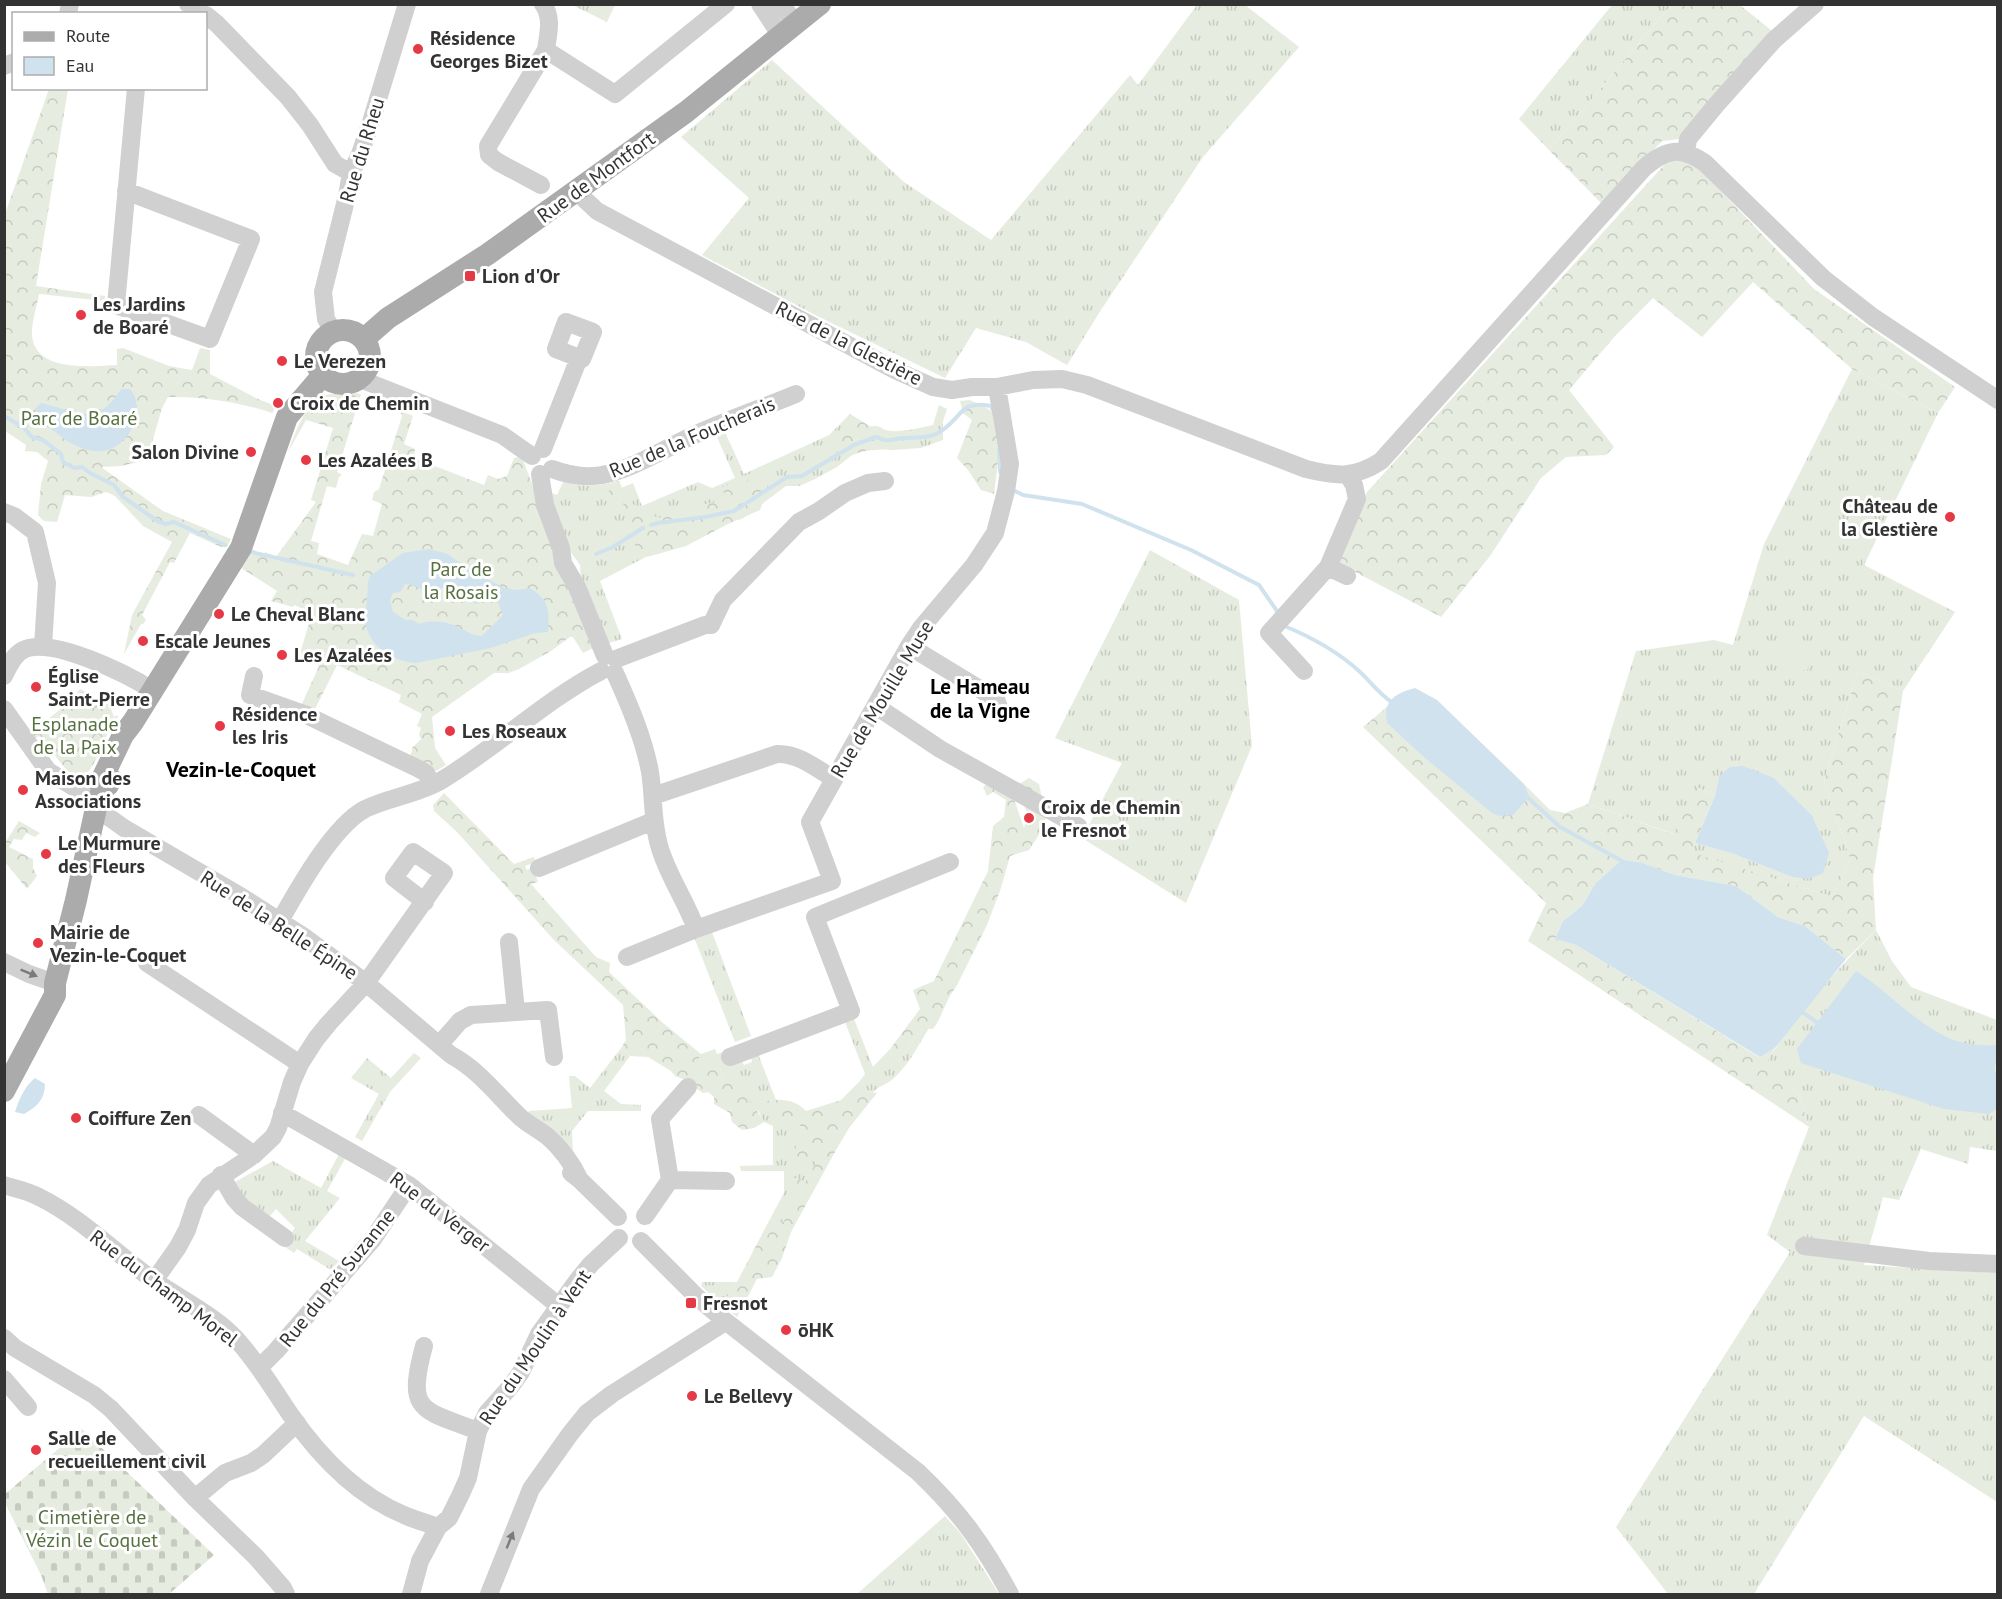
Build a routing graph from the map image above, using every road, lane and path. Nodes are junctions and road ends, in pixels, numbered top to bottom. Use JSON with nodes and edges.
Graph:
{"nodes":[{"id":1,"x":188,"y":4,"type":"edge"},
{"id":2,"x":407,"y":4,"type":"edge"},
{"id":3,"x":543,"y":4,"type":"edge"},
{"id":4,"x":726,"y":4,"type":"edge"},
{"id":5,"x":760,"y":4,"type":"edge"},
{"id":6,"x":781,"y":4,"type":"edge"},
{"id":7,"x":820,"y":4,"type":"edge"},
{"id":8,"x":1815,"y":4,"type":"edge"},
{"id":9,"x":703,"y":11,"type":"edge"},
{"id":10,"x":201,"y":12,"type":"edge"},
{"id":11,"x":207,"y":16,"type":"edge"},
{"id":12,"x":789,"y":30,"type":"junction"},
{"id":13,"x":546,"y":50,"type":"junction"},
{"id":14,"x":136,"y":90,"type":"edge"},
{"id":15,"x":1686,"y":153,"type":"junction"},
{"id":16,"x":351,"y":173,"type":"junction"},
{"id":17,"x":541,"y":185,"type":"dead end"},
{"id":18,"x":126,"y":191,"type":"junction"},
{"id":19,"x":577,"y":192,"type":"junction"},
{"id":20,"x":333,"y":331,"type":"junction"},
{"id":21,"x":364,"y":339,"type":"junction"},
{"id":22,"x":579,"y":358,"type":"dead end"},
{"id":23,"x":322,"y":376,"type":"junction"},
{"id":24,"x":360,"y":379,"type":"junction"},
{"id":25,"x":997,"y":387,"type":"junction"},
{"id":26,"x":796,"y":394,"type":"dead end"},
{"id":27,"x":1998,"y":400,"type":"edge"},
{"id":28,"x":538,"y":453,"type":"junction"},
{"id":29,"x":546,"y":471,"type":"junction"},
{"id":30,"x":1348,"y":475,"type":"junction"},
{"id":31,"x":885,"y":481,"type":"dead end"},
{"id":32,"x":4,"y":512,"type":"edge"},
{"id":33,"x":1328,"y":567,"type":"junction"},
{"id":34,"x":1347,"y":576,"type":"dead end"},
{"id":35,"x":43,"y":646,"type":"junction"},
{"id":36,"x":909,"y":646,"type":"junction"},
{"id":37,"x":609,"y":665,"type":"junction"},
{"id":38,"x":6,"y":667,"type":"edge"},
{"id":39,"x":1304,"y":671,"type":"dead end"},
{"id":40,"x":254,"y":676,"type":"dead end"},
{"id":41,"x":152,"y":690,"type":"junction"},
{"id":42,"x":876,"y":706,"type":"junction"},
{"id":43,"x":4,"y":710,"type":"edge"},
{"id":44,"x":1000,"y":710,"type":"dead end"},
{"id":45,"x":834,"y":779,"type":"junction"},
{"id":46,"x":432,"y":785,"type":"junction"},
{"id":47,"x":652,"y":796,"type":"junction"},
{"id":48,"x":99,"y":799,"type":"junction"},
{"id":49,"x":654,"y":821,"type":"junction"},
{"id":50,"x":1078,"y":826,"type":"dead end"},
{"id":51,"x":950,"y":862,"type":"dead end"},
{"id":52,"x":539,"y":868,"type":"dead end"},
{"id":53,"x":832,"y":881,"type":"junction"},
{"id":54,"x":806,"y":891,"type":"junction"},
{"id":55,"x":425,"y":902,"type":"dead end"},
{"id":56,"x":842,"y":906,"type":"junction"},
{"id":57,"x":816,"y":917,"type":"junction"},
{"id":58,"x":280,"y":921,"type":"junction"},
{"id":59,"x":696,"y":929,"type":"junction"},
{"id":60,"x":509,"y":942,"type":"dead end"},
{"id":61,"x":627,"y":957,"type":"dead end"},
{"id":62,"x":4,"y":962,"type":"edge"},
{"id":63,"x":147,"y":963,"type":"dead end"},
{"id":64,"x":55,"y":983,"type":"junction"},
{"id":65,"x":366,"y":983,"type":"junction"},
{"id":66,"x":516,"y":1012,"type":"junction"},
{"id":67,"x":445,"y":1050,"type":"junction"},
{"id":68,"x":554,"y":1057,"type":"dead end"},
{"id":69,"x":730,"y":1057,"type":"dead end"},
{"id":70,"x":300,"y":1064,"type":"junction"},
{"id":71,"x":4,"y":1074,"type":"edge"},
{"id":72,"x":688,"y":1087,"type":"dead end"},
{"id":73,"x":4,"y":1091,"type":"edge"},
{"id":74,"x":282,"y":1113,"type":"junction"},
{"id":75,"x":199,"y":1115,"type":"dead end"},
{"id":76,"x":254,"y":1155,"type":"junction"},
{"id":77,"x":221,"y":1175,"type":"junction"},
{"id":78,"x":670,"y":1179,"type":"junction"},
{"id":79,"x":726,"y":1180,"type":"dead end"},
{"id":80,"x":410,"y":1185,"type":"junction"},
{"id":81,"x":5,"y":1186,"type":"edge"},
{"id":82,"x":645,"y":1216,"type":"junction"},
{"id":83,"x":618,"y":1217,"type":"junction"},
{"id":84,"x":285,"y":1238,"type":"dead end"},
{"id":85,"x":619,"y":1238,"type":"junction"},
{"id":86,"x":641,"y":1241,"type":"junction"},
{"id":87,"x":1804,"y":1246,"type":"dead end"},
{"id":88,"x":1998,"y":1264,"type":"edge"},
{"id":89,"x":154,"y":1281,"type":"junction"},
{"id":90,"x":559,"y":1306,"type":"junction"},
{"id":91,"x":724,"y":1320,"type":"junction"},
{"id":92,"x":4,"y":1338,"type":"edge"},
{"id":93,"x":424,"y":1346,"type":"dead end"},
{"id":94,"x":260,"y":1367,"type":"junction"},
{"id":95,"x":4,"y":1379,"type":"edge"},
{"id":96,"x":28,"y":1407,"type":"dead end"},
{"id":97,"x":297,"y":1423,"type":"junction"},
{"id":98,"x":478,"y":1431,"type":"junction"},
{"id":99,"x":195,"y":1498,"type":"junction"},
{"id":100,"x":438,"y":1527,"type":"junction"},
{"id":101,"x":286,"y":1594,"type":"edge"},
{"id":102,"x":411,"y":1594,"type":"edge"},
{"id":103,"x":489,"y":1594,"type":"edge"},
{"id":104,"x":1010,"y":1594,"type":"edge"}],
"edges":[{"from":1,"to":10,"type":"street"},
{"from":2,"to":16,"type":"street","name":"Rue du Rheu"},
{"from":3,"to":13,"type":"street"},
{"from":4,"to":9,"type":"street"},
{"from":5,"to":12,"type":"street"},
{"from":6,"to":12,"type":"street"},
{"from":7,"to":12,"type":"main road","name":"Rue de Montfort"},
{"from":8,"to":15,"type":"street"},
{"from":9,"to":13,"type":"street"},
{"from":11,"to":16,"type":"street"},
{"from":12,"to":19,"type":"main road","name":"Rue de Montfort"},
{"from":13,"to":17,"type":"street"},
{"from":14,"to":18,"type":"street"},
{"from":15,"to":27,"type":"street"},
{"from":15,"to":30,"type":"street","name":"Rue de la Glestière"},
{"from":16,"to":20,"type":"street","name":"Rue du Rheu"},
{"from":18,"to":18,"type":"street"},
{"from":19,"to":21,"type":"main road","name":"Rue de Montfort"},
{"from":19,"to":25,"type":"street","name":"Rue de la Glestière"},
{"from":20,"to":21,"type":"main road"},
{"from":20,"to":23,"type":"main road"},
{"from":21,"to":24,"type":"main road"},
{"from":22,"to":28,"type":"street"},
{"from":23,"to":24,"type":"main road"},
{"from":23,"to":41,"type":"main road"},
{"from":24,"to":28,"type":"street"},
{"from":25,"to":30,"type":"street","name":"Rue de la Glestière"},
{"from":25,"to":36,"type":"street","name":"Rue de Mouille Muse"},
{"from":26,"to":29,"type":"street","name":"Rue de la Foucherais"},
{"from":28,"to":29,"type":"street"},
{"from":29,"to":37,"type":"street"},
{"from":30,"to":33,"type":"street"},
{"from":31,"to":37,"type":"street"},
{"from":32,"to":35,"type":"street"},
{"from":33,"to":34,"type":"street"},
{"from":33,"to":39,"type":"street"},
{"from":35,"to":38,"type":"street"},
{"from":35,"to":41,"type":"street"},
{"from":36,"to":42,"type":"street","name":"Rue de Mouille Muse"},
{"from":36,"to":44,"type":"street"},
{"from":37,"to":46,"type":"street"},
{"from":37,"to":47,"type":"street"},
{"from":40,"to":46,"type":"street"},
{"from":41,"to":48,"type":"main road"},
{"from":42,"to":45,"type":"street","name":"Rue de Mouille Muse"},
{"from":42,"to":50,"type":"street"},
{"from":43,"to":48,"type":"street","name":"Rue de la Belle Épine"},
{"from":45,"to":47,"type":"street"},
{"from":45,"to":53,"type":"street","name":"Rue de Mouille Muse"},
{"from":46,"to":58,"type":"street"},
{"from":47,"to":49,"type":"street"},
{"from":48,"to":58,"type":"street","name":"Rue de la Belle Épine"},
{"from":48,"to":64,"type":"main road"},
{"from":49,"to":52,"type":"street"},
{"from":49,"to":59,"type":"street"},
{"from":51,"to":56,"type":"street"},
{"from":53,"to":54,"type":"street"},
{"from":53,"to":56,"type":"street","name":"Rue de Mouille Muse"},
{"from":54,"to":57,"type":"street"},
{"from":54,"to":59,"type":"street"},
{"from":55,"to":65,"type":"street"},
{"from":56,"to":57,"type":"street"},
{"from":57,"to":69,"type":"street"},
{"from":58,"to":65,"type":"street","name":"Rue de la Belle Épine"},
{"from":59,"to":61,"type":"street"},
{"from":60,"to":66,"type":"street"},
{"from":62,"to":64,"type":"street","one_way":true},
{"from":63,"to":70,"type":"street"},
{"from":64,"to":71,"type":"main road"},
{"from":64,"to":73,"type":"main road"},
{"from":65,"to":67,"type":"street","name":"Rue de la Belle Épine"},
{"from":65,"to":70,"type":"street"},
{"from":66,"to":67,"type":"street"},
{"from":66,"to":68,"type":"street"},
{"from":67,"to":83,"type":"street","name":"Rue de la Belle Épine"},
{"from":70,"to":74,"type":"street"},
{"from":72,"to":78,"type":"street"},
{"from":74,"to":76,"type":"street"},
{"from":74,"to":80,"type":"street","name":"Rue du Verger"},
{"from":75,"to":76,"type":"street"},
{"from":76,"to":77,"type":"street"},
{"from":77,"to":84,"type":"street"},
{"from":77,"to":89,"type":"street"},
{"from":78,"to":79,"type":"street"},
{"from":78,"to":82,"type":"street"},
{"from":80,"to":90,"type":"street","name":"Rue du Verger"},
{"from":80,"to":94,"type":"street","name":"Rue du Pré Suzanne"},
{"from":81,"to":89,"type":"street","name":"Rue du Champ Morel"},
{"from":82,"to":83,"type":"street"},
{"from":82,"to":86,"type":"street"},
{"from":83,"to":85,"type":"street"},
{"from":85,"to":86,"type":"street"},
{"from":85,"to":90,"type":"street","name":"Rue du Moulin à Vent"},
{"from":86,"to":91,"type":"street"},
{"from":87,"to":88,"type":"street"},
{"from":89,"to":94,"type":"street","name":"Rue du Champ Morel"},
{"from":90,"to":98,"type":"street","name":"Rue du Moulin à Vent"},
{"from":103,"to":91,"type":"street","one_way":true},
{"from":91,"to":104,"type":"street"},
{"from":92,"to":99,"type":"street"},
{"from":93,"to":98,"type":"street"},
{"from":94,"to":97,"type":"street","name":"Rue du Champ Morel"},
{"from":95,"to":96,"type":"street"},
{"from":97,"to":99,"type":"street"},
{"from":97,"to":100,"type":"street","name":"Rue du Champ Morel"},
{"from":98,"to":100,"type":"street","name":"Rue du Moulin à Vent"},
{"from":99,"to":101,"type":"street"},
{"from":100,"to":102,"type":"street","name":"Rue du Moulin à Vent"}]}
